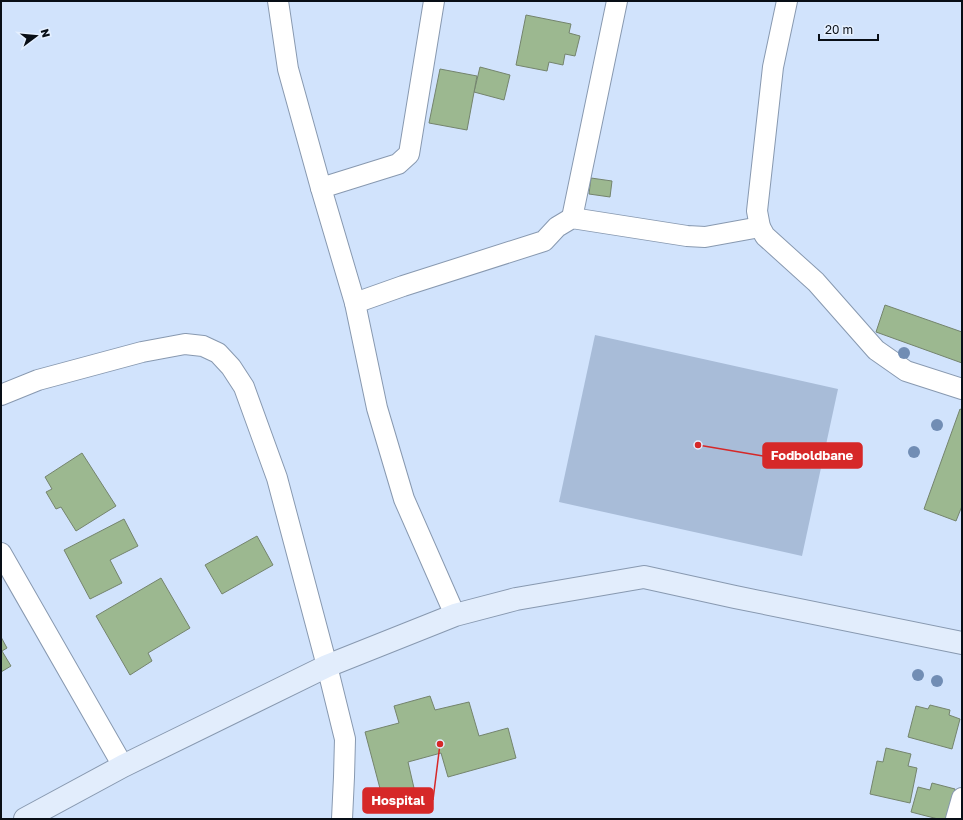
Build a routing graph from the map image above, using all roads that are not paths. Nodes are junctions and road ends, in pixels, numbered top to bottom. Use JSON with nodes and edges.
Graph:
{"nodes":[{"id":1,"x":278,"y":1,"type":"edge"},
{"id":2,"x":434,"y":1,"type":"edge"},
{"id":3,"x":617,"y":1,"type":"edge"},
{"id":4,"x":787,"y":1,"type":"edge"},
{"id":5,"x":321,"y":188,"type":"junction"},
{"id":6,"x":572,"y":218,"type":"junction"},
{"id":7,"x":760,"y":227,"type":"junction"},
{"id":8,"x":355,"y":303,"type":"junction"},
{"id":9,"x":962,"y":389,"type":"edge"},
{"id":10,"x":1,"y":395,"type":"edge"},
{"id":11,"x":1,"y":553,"type":"edge"},
{"id":12,"x":455,"y":615,"type":"junction"},
{"id":13,"x":962,"y":643,"type":"edge"},
{"id":14,"x":327,"y":666,"type":"junction"},
{"id":15,"x":123,"y":766,"type":"junction"},
{"id":16,"x":962,"y":798,"type":"edge"},
{"id":17,"x":25,"y":819,"type":"edge"},
{"id":18,"x":342,"y":819,"type":"edge"},
{"id":19,"x":956,"y":819,"type":"edge"}],
"edges":[{"from":1,"to":5,"type":"street"},
{"from":2,"to":5,"type":"street"},
{"from":3,"to":6,"type":"street"},
{"from":4,"to":7,"type":"street"},
{"from":5,"to":8,"type":"street"},
{"from":6,"to":7,"type":"street"},
{"from":6,"to":8,"type":"street"},
{"from":7,"to":9,"type":"street"},
{"from":8,"to":12,"type":"street"},
{"from":10,"to":14,"type":"street"},
{"from":11,"to":15,"type":"street"},
{"from":12,"to":13,"type":"street"},
{"from":12,"to":14,"type":"street"},
{"from":14,"to":15,"type":"street"},
{"from":14,"to":18,"type":"street"},
{"from":15,"to":17,"type":"street"},
{"from":16,"to":19,"type":"street"}]}
